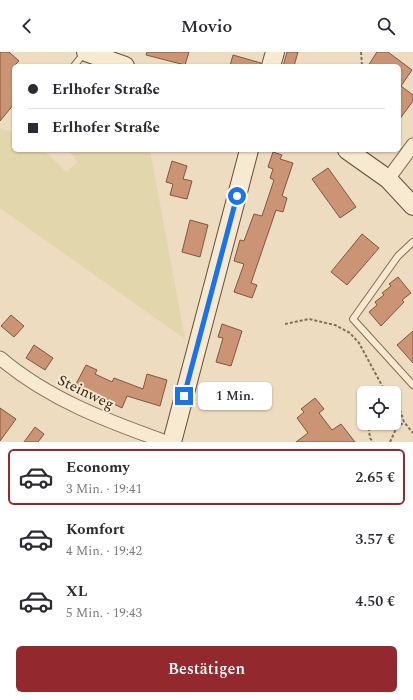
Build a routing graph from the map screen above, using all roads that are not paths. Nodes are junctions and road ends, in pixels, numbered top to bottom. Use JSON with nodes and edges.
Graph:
{"nodes":[{"id":1,"x":85,"y":52,"type":"edge"},
{"id":2,"x":275,"y":52,"type":"edge"},
{"id":3,"x":107,"y":56,"type":"edge"},
{"id":4,"x":76,"y":64,"type":"edge"},
{"id":5,"x":121,"y":64,"type":"edge"},
{"id":6,"x":272,"y":64,"type":"edge"},
{"id":7,"x":413,"y":145,"type":"edge"},
{"id":8,"x":248,"y":152,"type":"edge"},
{"id":9,"x":355,"y":152,"type":"edge"},
{"id":10,"x":388,"y":179,"type":"junction"},
{"id":11,"x":413,"y":206,"type":"edge"},
{"id":12,"x":413,"y":242,"type":"edge"},
{"id":13,"x":0,"y":358,"type":"edge"},
{"id":14,"x":413,"y":385,"type":"edge"},
{"id":15,"x":166,"y":442,"type":"edge"},
{"id":16,"x":172,"y":442,"type":"edge"}],
"edges":[{"from":1,"to":3,"type":"street"},
{"from":1,"to":4,"type":"lane"},
{"from":2,"to":6,"type":"street"},
{"from":3,"to":5,"type":"street"},
{"from":7,"to":10,"type":"street"},
{"from":8,"to":16,"type":"street"},
{"from":9,"to":10,"type":"street"},
{"from":10,"to":11,"type":"street"},
{"from":12,"to":14,"type":"lane"},
{"from":13,"to":15,"type":"street","name":"Steinweg"}]}
